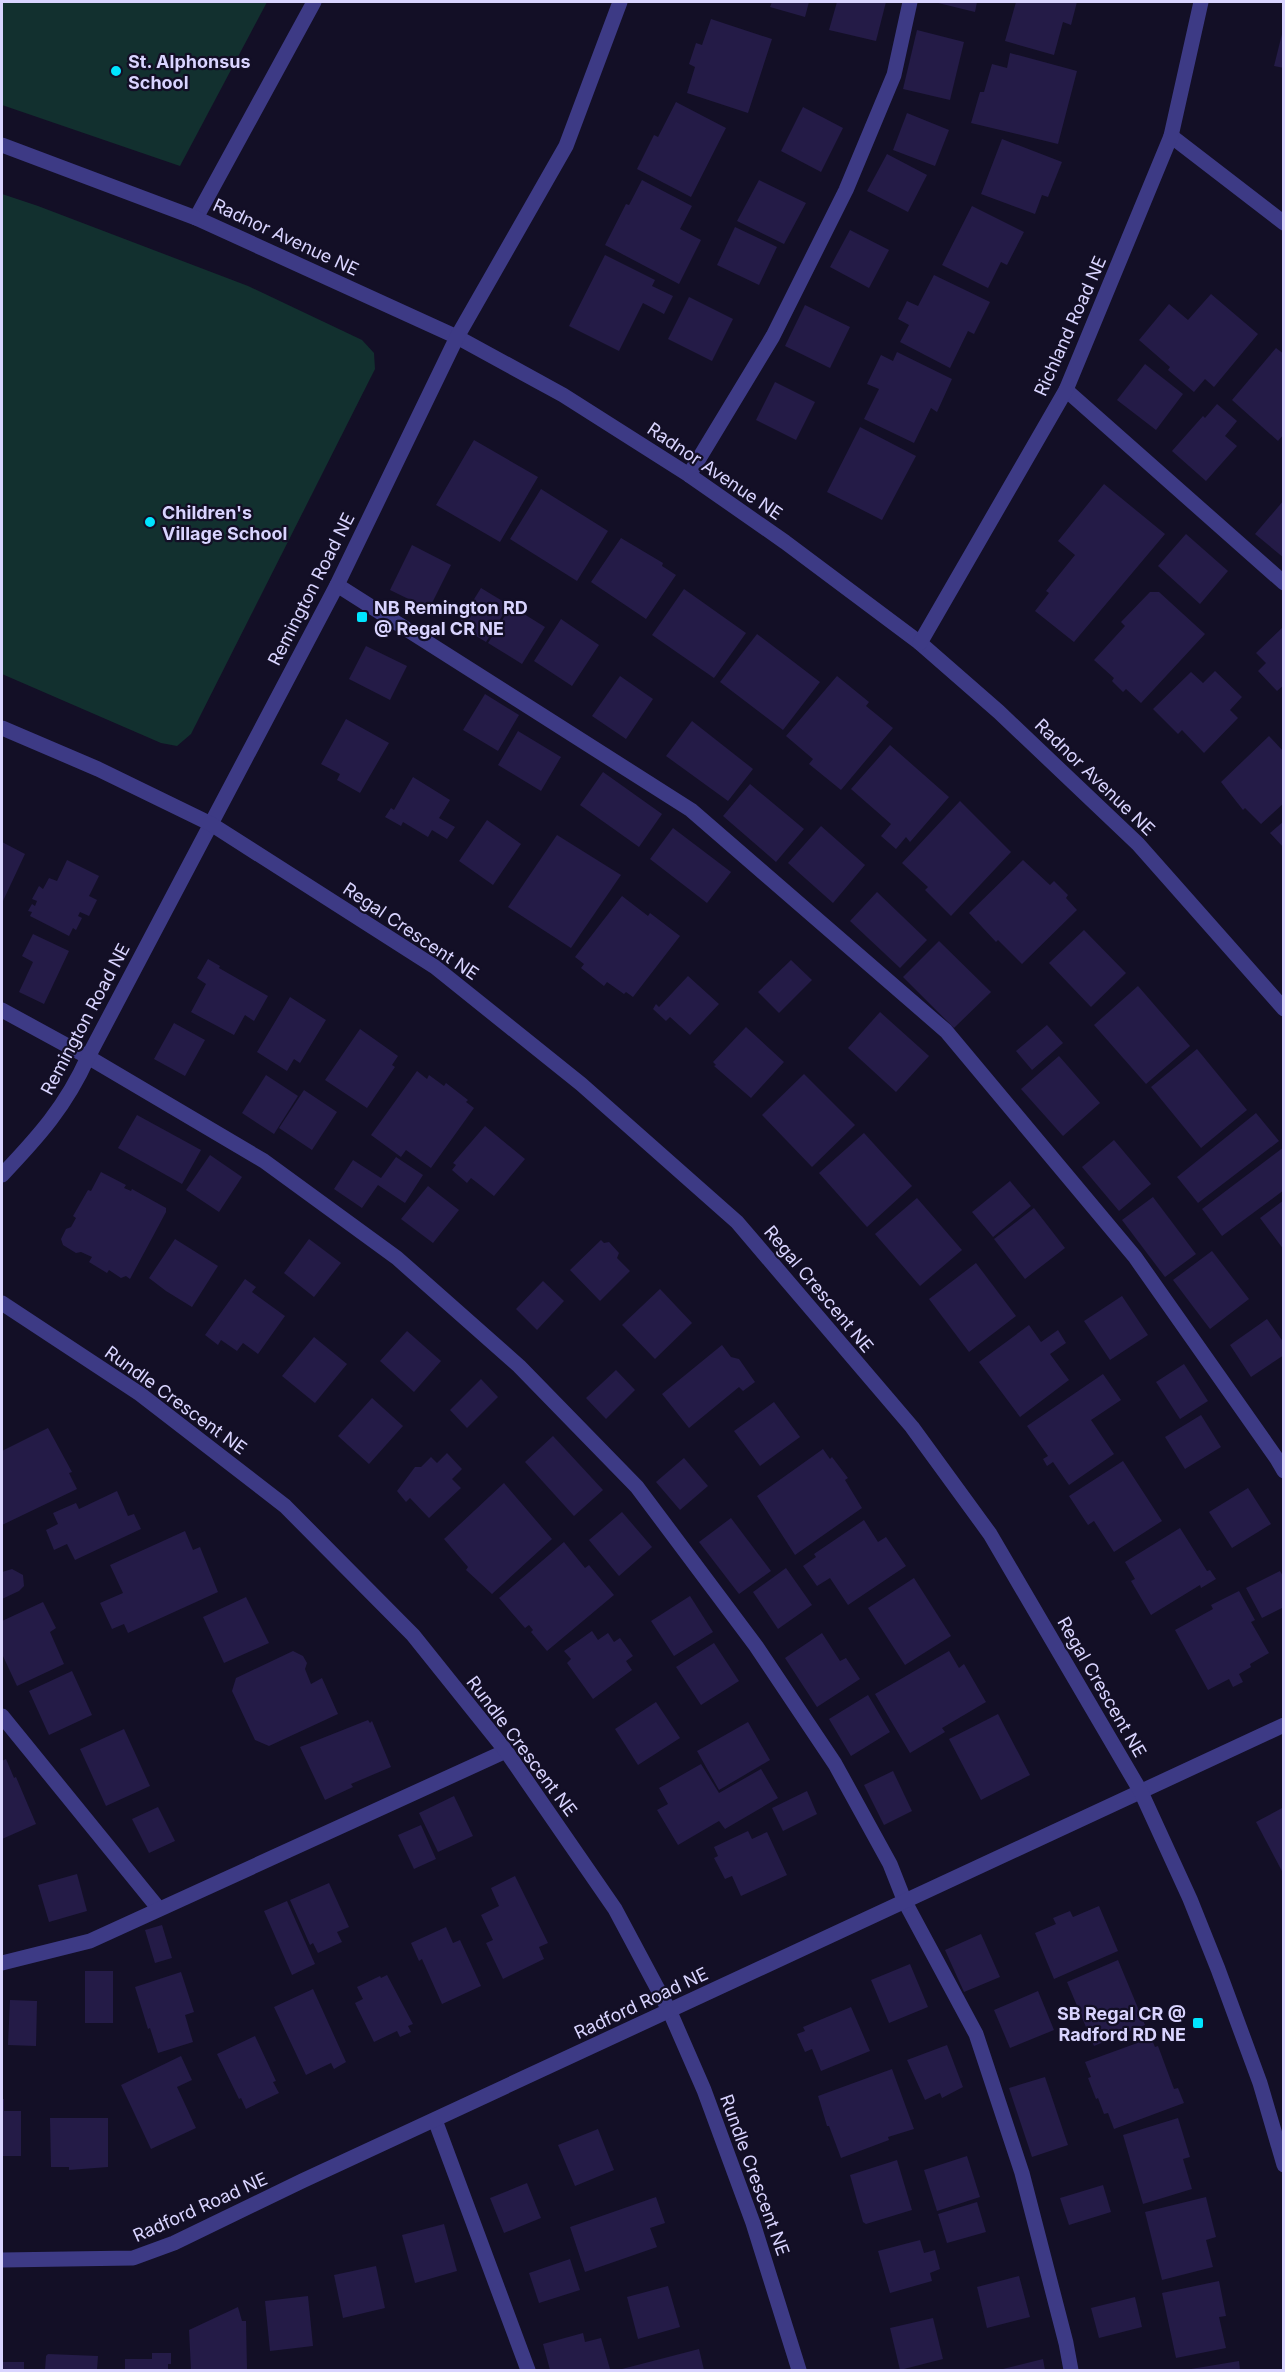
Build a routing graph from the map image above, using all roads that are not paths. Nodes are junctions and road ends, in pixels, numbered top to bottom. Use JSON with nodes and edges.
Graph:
{"nodes":[{"id":1,"x":314,"y":2,"type":"edge"},
{"id":2,"x":620,"y":2,"type":"edge"},
{"id":3,"x":910,"y":2,"type":"edge"},
{"id":4,"x":1201,"y":2,"type":"edge"},
{"id":5,"x":1171,"y":136,"type":"junction"},
{"id":6,"x":2,"y":146,"type":"edge"},
{"id":7,"x":196,"y":218,"type":"junction"},
{"id":8,"x":1284,"y":223,"type":"edge"},
{"id":9,"x":457,"y":337,"type":"junction"},
{"id":10,"x":1066,"y":390,"type":"junction"},
{"id":11,"x":689,"y":475,"type":"junction"},
{"id":12,"x":1284,"y":583,"type":"edge"},
{"id":13,"x":337,"y":585,"type":"junction"},
{"id":14,"x":920,"y":643,"type":"junction"},
{"id":15,"x":2,"y":728,"type":"edge"},
{"id":16,"x":211,"y":824,"type":"junction"},
{"id":17,"x":1284,"y":1009,"type":"edge"},
{"id":18,"x":2,"y":1010,"type":"edge"},
{"id":19,"x":88,"y":1057,"type":"junction"},
{"id":20,"x":2,"y":1175,"type":"edge"},
{"id":21,"x":2,"y":1303,"type":"edge"},
{"id":22,"x":1284,"y":1471,"type":"edge"},
{"id":23,"x":2,"y":1716,"type":"edge"},
{"id":24,"x":1284,"y":1725,"type":"edge"},
{"id":25,"x":506,"y":1751,"type":"junction"},
{"id":26,"x":1141,"y":1792,"type":"junction"},
{"id":27,"x":905,"y":1902,"type":"junction"},
{"id":28,"x":159,"y":1909,"type":"junction"},
{"id":29,"x":2,"y":1963,"type":"edge"},
{"id":30,"x":670,"y":2012,"type":"junction"},
{"id":31,"x":435,"y":2120,"type":"junction"},
{"id":32,"x":1284,"y":2165,"type":"edge"},
{"id":33,"x":2,"y":2260,"type":"edge"},
{"id":34,"x":528,"y":2370,"type":"edge"},
{"id":35,"x":800,"y":2370,"type":"edge"},
{"id":36,"x":1071,"y":2370,"type":"edge"}],
"edges":[{"from":1,"to":7,"type":"street"},
{"from":2,"to":9,"type":"street","name":"Remington Road NE"},
{"from":3,"to":11,"type":"street"},
{"from":4,"to":5,"type":"street","name":"Richland Road NE"},
{"from":5,"to":8,"type":"street"},
{"from":5,"to":10,"type":"street","name":"Richland Road NE"},
{"from":6,"to":7,"type":"street","name":"Radnor Avenue NE"},
{"from":7,"to":9,"type":"street","name":"Radnor Avenue NE"},
{"from":9,"to":11,"type":"street","name":"Radnor Avenue NE"},
{"from":9,"to":13,"type":"street","name":"Remington Road NE"},
{"from":10,"to":12,"type":"street"},
{"from":10,"to":14,"type":"street","name":"Richland Road NE"},
{"from":11,"to":14,"type":"street","name":"Radnor Avenue NE"},
{"from":13,"to":16,"type":"street","name":"Remington Road NE"},
{"from":13,"to":22,"type":"street"},
{"from":14,"to":17,"type":"street","name":"Radnor Avenue NE"},
{"from":15,"to":16,"type":"street","name":"Regal Crescent NE"},
{"from":16,"to":19,"type":"street","name":"Remington Road NE"},
{"from":16,"to":26,"type":"street","name":"Regal Crescent NE"},
{"from":18,"to":19,"type":"street"},
{"from":19,"to":20,"type":"street","name":"Remington Road NE"},
{"from":19,"to":27,"type":"street"},
{"from":21,"to":25,"type":"street","name":"Rundle Crescent NE"},
{"from":23,"to":28,"type":"street"},
{"from":24,"to":26,"type":"street","name":"Radford Road NE"},
{"from":25,"to":28,"type":"street"},
{"from":25,"to":30,"type":"street","name":"Rundle Crescent NE"},
{"from":26,"to":27,"type":"street","name":"Radford Road NE"},
{"from":26,"to":32,"type":"street","name":"Regal Crescent NE"},
{"from":27,"to":30,"type":"street","name":"Radford Road NE"},
{"from":27,"to":36,"type":"street"},
{"from":28,"to":29,"type":"street"},
{"from":30,"to":31,"type":"street","name":"Radford Road NE"},
{"from":30,"to":35,"type":"street","name":"Rundle Crescent NE"},
{"from":31,"to":33,"type":"street","name":"Radford Road NE"},
{"from":31,"to":34,"type":"street"}]}
